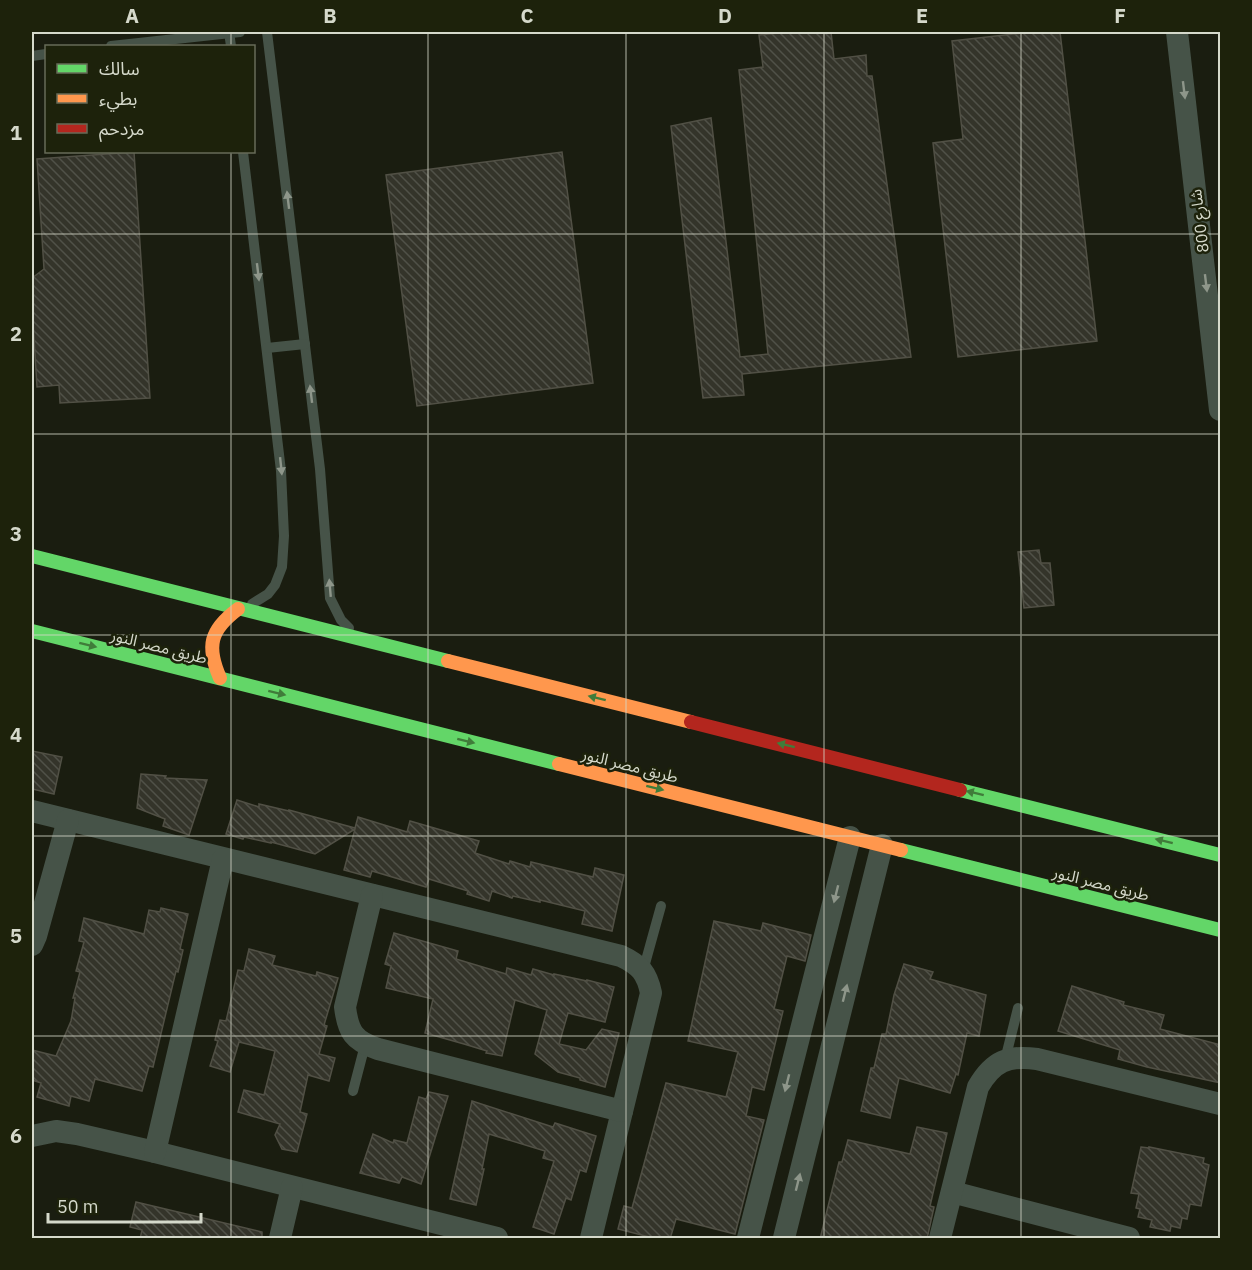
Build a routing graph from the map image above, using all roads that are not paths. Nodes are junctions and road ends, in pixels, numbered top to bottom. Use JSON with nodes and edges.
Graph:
{"nodes":[{"id":1,"x":233,"y":32,"type":"edge"},
{"id":2,"x":267,"y":32,"type":"edge"},
{"id":3,"x":1177,"y":32,"type":"edge"},
{"id":4,"x":120,"y":45,"type":"edge"},
{"id":5,"x":243,"y":153,"type":"edge"},
{"id":6,"x":305,"y":344,"type":"junction"},
{"id":7,"x":267,"y":348,"type":"junction"},
{"id":8,"x":1221,"y":410,"type":"edge"},
{"id":9,"x":32,"y":556,"type":"edge"},
{"id":10,"x":238,"y":609,"type":"junction"},
{"id":11,"x":32,"y":631,"type":"edge"},
{"id":12,"x":357,"y":637,"type":"junction"},
{"id":13,"x":220,"y":678,"type":"junction"},
{"id":14,"x":32,"y":811,"type":"edge"},
{"id":15,"x":68,"y":820,"type":"junction"},
{"id":16,"x":850,"y":837,"type":"junction"},
{"id":17,"x":882,"y":845,"type":"junction"},
{"id":18,"x":1221,"y":855,"type":"edge"},
{"id":19,"x":223,"y":859,"type":"junction"},
{"id":20,"x":372,"y":895,"type":"junction"},
{"id":21,"x":661,"y":906,"type":"dead end"},
{"id":22,"x":1221,"y":930,"type":"edge"},
{"id":23,"x":32,"y":945,"type":"edge"},
{"id":24,"x":643,"y":971,"type":"junction"},
{"id":25,"x":1018,"y":1008,"type":"dead end"},
{"id":26,"x":365,"y":1045,"type":"junction"},
{"id":27,"x":1005,"y":1060,"type":"junction"},
{"id":28,"x":353,"y":1091,"type":"dead end"},
{"id":29,"x":1221,"y":1104,"type":"edge"},
{"id":30,"x":622,"y":1111,"type":"junction"},
{"id":31,"x":777,"y":1120,"type":"junction"},
{"id":32,"x":811,"y":1129,"type":"junction"},
{"id":33,"x":32,"y":1136,"type":"edge"},
{"id":34,"x":155,"y":1152,"type":"junction"},
{"id":35,"x":292,"y":1187,"type":"junction"},
{"id":36,"x":952,"y":1192,"type":"junction"},
{"id":37,"x":280,"y":1239,"type":"edge"},
{"id":38,"x":497,"y":1239,"type":"edge"},
{"id":39,"x":591,"y":1239,"type":"edge"},
{"id":40,"x":748,"y":1239,"type":"edge"},
{"id":41,"x":784,"y":1239,"type":"edge"},
{"id":42,"x":940,"y":1239,"type":"edge"},
{"id":43,"x":1129,"y":1239,"type":"edge"}],
"edges":[{"from":1,"to":4,"type":"lane"},
{"from":6,"to":2,"type":"lane","one_way":true},
{"from":3,"to":8,"type":"street","name":"شارع 800","one_way":true},
{"from":5,"to":7,"type":"lane","one_way":true},
{"from":6,"to":7,"type":"lane"},
{"from":12,"to":6,"type":"lane","one_way":true},
{"from":7,"to":10,"type":"lane","one_way":true},
{"from":9,"to":10,"type":"street"},
{"from":10,"to":12,"type":"street"},
{"from":10,"to":13,"type":"street"},
{"from":11,"to":13,"type":"street","name":"طريق مصر النور","one_way":true},
{"from":18,"to":12,"type":"street","one_way":true},
{"from":13,"to":16,"type":"street","name":"طريق مصر النور","one_way":true},
{"from":14,"to":15,"type":"street"},
{"from":15,"to":19,"type":"street"},
{"from":15,"to":23,"type":"street"},
{"from":16,"to":17,"type":"street","name":"طريق مصر النور"},
{"from":16,"to":31,"type":"street","one_way":true},
{"from":17,"to":22,"type":"street","name":"طريق مصر النور"},
{"from":32,"to":17,"type":"street","one_way":true},
{"from":19,"to":20,"type":"street"},
{"from":19,"to":34,"type":"street"},
{"from":20,"to":24,"type":"street"},
{"from":20,"to":26,"type":"street"},
{"from":21,"to":24,"type":"lane"},
{"from":24,"to":30,"type":"street"},
{"from":25,"to":27,"type":"lane"},
{"from":26,"to":28,"type":"lane"},
{"from":26,"to":30,"type":"street"},
{"from":27,"to":29,"type":"street"},
{"from":27,"to":36,"type":"street"},
{"from":30,"to":39,"type":"street"},
{"from":31,"to":32,"type":"street"},
{"from":31,"to":40,"type":"street"},
{"from":41,"to":32,"type":"street","one_way":true},
{"from":33,"to":34,"type":"street"},
{"from":34,"to":35,"type":"street"},
{"from":35,"to":37,"type":"street"},
{"from":35,"to":38,"type":"street"},
{"from":36,"to":42,"type":"street"},
{"from":36,"to":43,"type":"street"}]}
